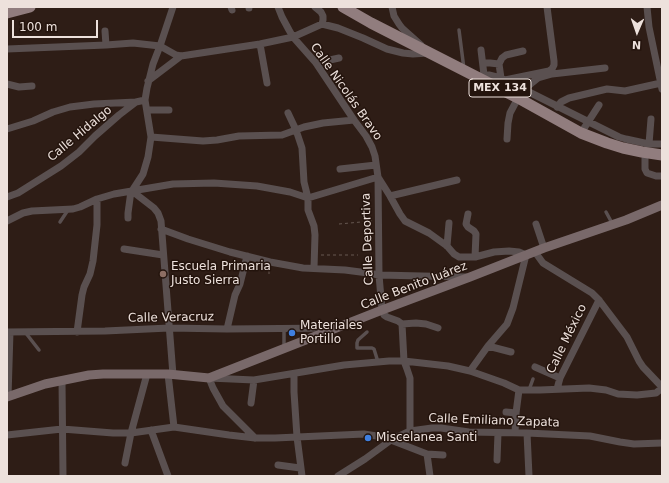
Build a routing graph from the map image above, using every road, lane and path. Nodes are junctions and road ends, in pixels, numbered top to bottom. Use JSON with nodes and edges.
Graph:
{"nodes":[{"id":1,"x":30,"y":7,"type":"edge"},
{"id":2,"x":173,"y":7,"type":"edge"},
{"id":3,"x":278,"y":7,"type":"edge"},
{"id":4,"x":315,"y":7,"type":"edge"},
{"id":5,"x":343,"y":7,"type":"edge"},
{"id":6,"x":391,"y":7,"type":"edge"},
{"id":7,"x":547,"y":7,"type":"edge"},
{"id":8,"x":647,"y":7,"type":"edge"},
{"id":9,"x":7,"y":13,"type":"edge"},
{"id":10,"x":322,"y":24,"type":"junction"},
{"id":11,"x":459,"y":30,"type":"dead end"},
{"id":12,"x":105,"y":31,"type":"dead end"},
{"id":13,"x":293,"y":36,"type":"junction"},
{"id":14,"x":260,"y":44,"type":"junction"},
{"id":15,"x":106,"y":45,"type":"junction"},
{"id":16,"x":160,"y":46,"type":"junction"},
{"id":17,"x":7,"y":49,"type":"edge"},
{"id":18,"x":481,"y":50,"type":"dead end"},
{"id":19,"x":522,"y":51,"type":"dead end"},
{"id":20,"x":430,"y":53,"type":"junction"},
{"id":21,"x":181,"y":56,"type":"junction"},
{"id":22,"x":339,"y":58,"type":"dead end"},
{"id":23,"x":316,"y":63,"type":"junction"},
{"id":24,"x":483,"y":63,"type":"junction"},
{"id":25,"x":499,"y":64,"type":"junction"},
{"id":26,"x":605,"y":68,"type":"dead end"},
{"id":27,"x":464,"y":70,"type":"junction"},
{"id":28,"x":480,"y":76,"type":"junction"},
{"id":29,"x":503,"y":79,"type":"junction"},
{"id":30,"x":148,"y":81,"type":"junction"},
{"id":31,"x":267,"y":83,"type":"dead end"},
{"id":32,"x":7,"y":84,"type":"edge"},
{"id":33,"x":32,"y":86,"type":"dead end"},
{"id":34,"x":661,"y":86,"type":"edge"},
{"id":35,"x":521,"y":94,"type":"junction"},
{"id":36,"x":145,"y":100,"type":"junction"},
{"id":37,"x":136,"y":102,"type":"junction"},
{"id":38,"x":599,"y":104,"type":"dead end"},
{"id":39,"x":543,"y":106,"type":"junction"},
{"id":40,"x":557,"y":107,"type":"junction"},
{"id":41,"x":147,"y":110,"type":"junction"},
{"id":42,"x":169,"y":110,"type":"dead end"},
{"id":43,"x":288,"y":113,"type":"dead end"},
{"id":44,"x":651,"y":119,"type":"dead end"},
{"id":45,"x":354,"y":120,"type":"junction"},
{"id":46,"x":588,"y":121,"type":"junction"},
{"id":47,"x":7,"y":129,"type":"edge"},
{"id":48,"x":296,"y":130,"type":"junction"},
{"id":49,"x":581,"y":133,"type":"junction"},
{"id":50,"x":150,"y":137,"type":"junction"},
{"id":51,"x":507,"y":139,"type":"dead end"},
{"id":52,"x":662,"y":144,"type":"edge"},
{"id":53,"x":647,"y":148,"type":"junction"},
{"id":54,"x":662,"y":155,"type":"edge"},
{"id":55,"x":376,"y":165,"type":"junction"},
{"id":56,"x":340,"y":169,"type":"dead end"},
{"id":57,"x":662,"y":176,"type":"edge"},
{"id":58,"x":378,"y":177,"type":"junction"},
{"id":59,"x":457,"y":180,"type":"dead end"},
{"id":60,"x":131,"y":191,"type":"junction"},
{"id":61,"x":390,"y":196,"type":"junction"},
{"id":62,"x":7,"y":197,"type":"edge"},
{"id":63,"x":308,"y":198,"type":"junction"},
{"id":64,"x":97,"y":199,"type":"junction"},
{"id":65,"x":662,"y":205,"type":"edge"},
{"id":66,"x":68,"y":209,"type":"junction"},
{"id":67,"x":606,"y":212,"type":"dead end"},
{"id":68,"x":468,"y":214,"type":"dead end"},
{"id":69,"x":128,"y":218,"type":"dead end"},
{"id":70,"x":7,"y":220,"type":"edge"},
{"id":71,"x":378,"y":220,"type":"junction"},
{"id":72,"x":60,"y":222,"type":"dead end"},
{"id":73,"x":450,"y":223,"type":"dead end"},
{"id":74,"x":339,"y":224,"type":"dead end"},
{"id":75,"x":536,"y":224,"type":"dead end"},
{"id":76,"x":612,"y":224,"type":"junction"},
{"id":77,"x":161,"y":229,"type":"junction"},
{"id":78,"x":447,"y":246,"type":"junction"},
{"id":79,"x":124,"y":249,"type":"dead end"},
{"id":80,"x":539,"y":250,"type":"junction"},
{"id":81,"x":163,"y":255,"type":"junction"},
{"id":82,"x":315,"y":255,"type":"junction"},
{"id":83,"x":358,"y":255,"type":"dead end"},
{"id":84,"x":246,"y":256,"type":"junction"},
{"id":85,"x":526,"y":256,"type":"junction"},
{"id":86,"x":475,"y":257,"type":"junction"},
{"id":87,"x":314,"y":268,"type":"junction"},
{"id":88,"x":380,"y":275,"type":"junction"},
{"id":89,"x":470,"y":277,"type":"junction"},
{"id":90,"x":599,"y":300,"type":"junction"},
{"id":91,"x":382,"y":310,"type":"junction"},
{"id":92,"x":402,"y":324,"type":"junction"},
{"id":93,"x":169,"y":328,"type":"junction"},
{"id":94,"x":284,"y":328,"type":"junction"},
{"id":95,"x":335,"y":328,"type":"junction"},
{"id":96,"x":438,"y":328,"type":"dead end"},
{"id":97,"x":227,"y":329,"type":"junction"},
{"id":98,"x":8,"y":332,"type":"edge"},
{"id":99,"x":25,"y":332,"type":"junction"},
{"id":100,"x":77,"y":332,"type":"junction"},
{"id":101,"x":367,"y":332,"type":"dead end"},
{"id":102,"x":488,"y":346,"type":"junction"},
{"id":103,"x":284,"y":348,"type":"junction"},
{"id":104,"x":39,"y":350,"type":"dead end"},
{"id":105,"x":511,"y":352,"type":"dead end"},
{"id":106,"x":404,"y":361,"type":"junction"},
{"id":107,"x":378,"y":362,"type":"junction"},
{"id":108,"x":535,"y":367,"type":"dead end"},
{"id":109,"x":470,"y":371,"type":"junction"},
{"id":110,"x":147,"y":374,"type":"junction"},
{"id":111,"x":294,"y":374,"type":"junction"},
{"id":112,"x":170,"y":375,"type":"junction"},
{"id":113,"x":209,"y":378,"type":"junction"},
{"id":114,"x":560,"y":378,"type":"junction"},
{"id":115,"x":533,"y":379,"type":"dead end"},
{"id":116,"x":62,"y":380,"type":"junction"},
{"id":117,"x":254,"y":380,"type":"junction"},
{"id":118,"x":662,"y":387,"type":"edge"},
{"id":119,"x":556,"y":389,"type":"junction"},
{"id":120,"x":519,"y":390,"type":"junction"},
{"id":121,"x":529,"y":390,"type":"junction"},
{"id":122,"x":7,"y":397,"type":"edge"},
{"id":123,"x":252,"y":403,"type":"dead end"},
{"id":124,"x":506,"y":412,"type":"dead end"},
{"id":125,"x":516,"y":413,"type":"junction"},
{"id":126,"x":174,"y":427,"type":"junction"},
{"id":127,"x":62,"y":429,"type":"junction"},
{"id":128,"x":151,"y":430,"type":"junction"},
{"id":129,"x":410,"y":431,"type":"junction"},
{"id":130,"x":131,"y":433,"type":"junction"},
{"id":131,"x":498,"y":433,"type":"junction"},
{"id":132,"x":515,"y":433,"type":"junction"},
{"id":133,"x":527,"y":433,"type":"junction"},
{"id":134,"x":7,"y":436,"type":"edge"},
{"id":135,"x":297,"y":437,"type":"junction"},
{"id":136,"x":255,"y":438,"type":"junction"},
{"id":137,"x":391,"y":440,"type":"junction"},
{"id":138,"x":662,"y":443,"type":"edge"},
{"id":139,"x":427,"y":454,"type":"junction"},
{"id":140,"x":443,"y":455,"type":"dead end"},
{"id":141,"x":497,"y":460,"type":"dead end"},
{"id":142,"x":125,"y":463,"type":"dead end"},
{"id":143,"x":278,"y":465,"type":"dead end"},
{"id":144,"x":300,"y":468,"type":"junction"},
{"id":145,"x":63,"y":476,"type":"edge"},
{"id":146,"x":168,"y":476,"type":"edge"},
{"id":147,"x":302,"y":476,"type":"edge"},
{"id":148,"x":338,"y":476,"type":"edge"},
{"id":149,"x":430,"y":476,"type":"edge"},
{"id":150,"x":530,"y":476,"type":"edge"}],
"edges":[{"from":1,"to":9,"type":"main road"},
{"from":2,"to":16,"type":"street"},
{"from":3,"to":13,"type":"street","name":"Calle Nicolás Bravo"},
{"from":4,"to":10,"type":"street"},
{"from":5,"to":20,"type":"main road","number":"MEX 134"},
{"from":6,"to":20,"type":"street"},
{"from":7,"to":29,"type":"street"},
{"from":8,"to":34,"type":"street"},
{"from":10,"to":13,"type":"street"},
{"from":10,"to":20,"type":"street"},
{"from":11,"to":27,"type":"lane"},
{"from":12,"to":15,"type":"street"},
{"from":13,"to":14,"type":"street"},
{"from":13,"to":23,"type":"street","name":"Calle Nicolás Bravo"},
{"from":14,"to":21,"type":"street"},
{"from":14,"to":31,"type":"street"},
{"from":15,"to":16,"type":"street"},
{"from":15,"to":17,"type":"street"},
{"from":16,"to":21,"type":"street"},
{"from":16,"to":30,"type":"street"},
{"from":18,"to":24,"type":"street"},
{"from":19,"to":25,"type":"street"},
{"from":20,"to":27,"type":"main road","number":"MEX 134"},
{"from":21,"to":30,"type":"street"},
{"from":22,"to":23,"type":"street"},
{"from":23,"to":45,"type":"street","name":"Calle Nicolás Bravo"},
{"from":24,"to":25,"type":"street"},
{"from":24,"to":28,"type":"street"},
{"from":25,"to":29,"type":"street"},
{"from":26,"to":35,"type":"street"},
{"from":27,"to":28,"type":"main road","number":"MEX 134"},
{"from":28,"to":29,"type":"street"},
{"from":28,"to":35,"type":"main road","number":"MEX 134"},
{"from":29,"to":35,"type":"street"},
{"from":30,"to":36,"type":"street"},
{"from":32,"to":33,"type":"street"},
{"from":34,"to":40,"type":"street"},
{"from":35,"to":39,"type":"main road","number":"MEX 134"},
{"from":35,"to":51,"type":"street"},
{"from":36,"to":37,"type":"street","name":"Calle Hidalgo"},
{"from":36,"to":41,"type":"street"},
{"from":37,"to":47,"type":"street"},
{"from":37,"to":62,"type":"street","name":"Calle Hidalgo"},
{"from":38,"to":46,"type":"street"},
{"from":39,"to":40,"type":"street"},
{"from":39,"to":49,"type":"main road","number":"MEX 134"},
{"from":40,"to":46,"type":"street"},
{"from":41,"to":42,"type":"street"},
{"from":41,"to":50,"type":"street"},
{"from":43,"to":48,"type":"street"},
{"from":44,"to":53,"type":"street"},
{"from":45,"to":48,"type":"street"},
{"from":45,"to":55,"type":"street","name":"Calle Nicolás Bravo"},
{"from":46,"to":49,"type":"street"},
{"from":46,"to":53,"type":"street"},
{"from":48,"to":50,"type":"street"},
{"from":48,"to":63,"type":"street"},
{"from":49,"to":53,"type":"main road","number":"MEX 134"},
{"from":50,"to":60,"type":"street"},
{"from":52,"to":53,"type":"street"},
{"from":53,"to":54,"type":"main road","number":"MEX 134"},
{"from":53,"to":57,"type":"street"},
{"from":55,"to":56,"type":"street"},
{"from":55,"to":58,"type":"street","name":"Calle Nicolás Bravo"},
{"from":58,"to":61,"type":"street","name":"Calle Nicolás Bravo"},
{"from":58,"to":63,"type":"street"},
{"from":58,"to":71,"type":"street","name":"Calle Deportiva"},
{"from":59,"to":61,"type":"street"},
{"from":60,"to":63,"type":"street"},
{"from":60,"to":64,"type":"street"},
{"from":60,"to":69,"type":"street"},
{"from":60,"to":77,"type":"street"},
{"from":61,"to":78,"type":"street","name":"Calle Nicolás Bravo"},
{"from":63,"to":82,"type":"street"},
{"from":64,"to":66,"type":"street"},
{"from":64,"to":100,"type":"street"},
{"from":65,"to":76,"type":"main road","name":"Calle Benito Juárez"},
{"from":66,"to":70,"type":"street"},
{"from":66,"to":72,"type":"lane"},
{"from":67,"to":76,"type":"lane"},
{"from":68,"to":86,"type":"street"},
{"from":71,"to":74,"type":"path"},
{"from":71,"to":88,"type":"street","name":"Calle Deportiva"},
{"from":73,"to":78,"type":"street"},
{"from":75,"to":80,"type":"street"},
{"from":76,"to":80,"type":"main road","name":"Calle Benito Juárez"},
{"from":77,"to":81,"type":"street"},
{"from":77,"to":84,"type":"street"},
{"from":78,"to":86,"type":"street","name":"Calle Nicolás Bravo"},
{"from":79,"to":81,"type":"street"},
{"from":80,"to":85,"type":"main road","name":"Calle Benito Juárez"},
{"from":80,"to":90,"type":"street"},
{"from":81,"to":93,"type":"street"},
{"from":82,"to":83,"type":"path"},
{"from":82,"to":87,"type":"street"},
{"from":84,"to":87,"type":"street"},
{"from":84,"to":97,"type":"street"},
{"from":85,"to":86,"type":"street","name":"Calle Nicolás Bravo"},
{"from":85,"to":89,"type":"main road","name":"Calle Benito Juárez"},
{"from":85,"to":102,"type":"street"},
{"from":87,"to":88,"type":"street"},
{"from":88,"to":89,"type":"street"},
{"from":88,"to":91,"type":"street","name":"Calle Deportiva"},
{"from":89,"to":91,"type":"main road","name":"Calle Benito Juárez"},
{"from":90,"to":114,"type":"street","name":"Calle México"},
{"from":90,"to":118,"type":"street"},
{"from":91,"to":92,"type":"street"},
{"from":91,"to":95,"type":"main road","name":"Calle Benito Juárez"},
{"from":92,"to":96,"type":"street"},
{"from":92,"to":106,"type":"street"},
{"from":93,"to":97,"type":"street","name":"Calle Veracruz"},
{"from":93,"to":100,"type":"street","name":"Calle Veracruz"},
{"from":93,"to":112,"type":"street"},
{"from":94,"to":95,"type":"street","name":"Calle Veracruz"},
{"from":94,"to":97,"type":"street","name":"Calle Veracruz"},
{"from":94,"to":103,"type":"lane"},
{"from":95,"to":103,"type":"main road","name":"Calle Benito Juárez"},
{"from":98,"to":99,"type":"street","name":"Calle Veracruz"},
{"from":98,"to":122,"type":"street"},
{"from":99,"to":100,"type":"street","name":"Calle Veracruz"},
{"from":99,"to":104,"type":"lane"},
{"from":101,"to":107,"type":"lane"},
{"from":102,"to":105,"type":"street"},
{"from":102,"to":109,"type":"street"},
{"from":103,"to":113,"type":"main road","name":"Calle Benito Juárez"},
{"from":106,"to":107,"type":"street"},
{"from":106,"to":109,"type":"street"},
{"from":106,"to":129,"type":"street"},
{"from":107,"to":111,"type":"street"},
{"from":108,"to":114,"type":"street"},
{"from":109,"to":120,"type":"street"},
{"from":110,"to":112,"type":"main road","name":"Calle Benito Juárez"},
{"from":110,"to":116,"type":"main road","name":"Calle Benito Juárez"},
{"from":110,"to":130,"type":"street"},
{"from":111,"to":117,"type":"street"},
{"from":111,"to":135,"type":"street"},
{"from":112,"to":113,"type":"main road","name":"Calle Benito Juárez"},
{"from":112,"to":126,"type":"street"},
{"from":113,"to":117,"type":"street"},
{"from":113,"to":136,"type":"street"},
{"from":114,"to":119,"type":"street","name":"Calle México"},
{"from":115,"to":121,"type":"lane"},
{"from":116,"to":122,"type":"main road","name":"Calle Benito Juárez"},
{"from":116,"to":127,"type":"street"},
{"from":117,"to":123,"type":"street"},
{"from":118,"to":119,"type":"street"},
{"from":119,"to":121,"type":"street"},
{"from":120,"to":121,"type":"street"},
{"from":120,"to":125,"type":"street"},
{"from":124,"to":125,"type":"street"},
{"from":125,"to":132,"type":"street"},
{"from":126,"to":128,"type":"street"},
{"from":126,"to":136,"type":"street"},
{"from":127,"to":130,"type":"street"},
{"from":127,"to":134,"type":"street"},
{"from":127,"to":145,"type":"street"},
{"from":128,"to":130,"type":"street"},
{"from":128,"to":146,"type":"street"},
{"from":129,"to":131,"type":"street","name":"Calle Emiliano Zapata"},
{"from":129,"to":137,"type":"street","name":"Calle Emiliano Zapata"},
{"from":130,"to":142,"type":"street"},
{"from":131,"to":132,"type":"street","name":"Calle Emiliano Zapata"},
{"from":131,"to":141,"type":"street"},
{"from":132,"to":133,"type":"street","name":"Calle Emiliano Zapata"},
{"from":133,"to":138,"type":"street","name":"Calle Emiliano Zapata"},
{"from":133,"to":150,"type":"street"},
{"from":135,"to":136,"type":"street"},
{"from":135,"to":137,"type":"street"},
{"from":135,"to":144,"type":"street"},
{"from":137,"to":139,"type":"street"},
{"from":137,"to":148,"type":"street","name":"Calle Emiliano Zapata"},
{"from":139,"to":140,"type":"street"},
{"from":139,"to":149,"type":"street"},
{"from":143,"to":144,"type":"street"},
{"from":144,"to":147,"type":"street"}]}
